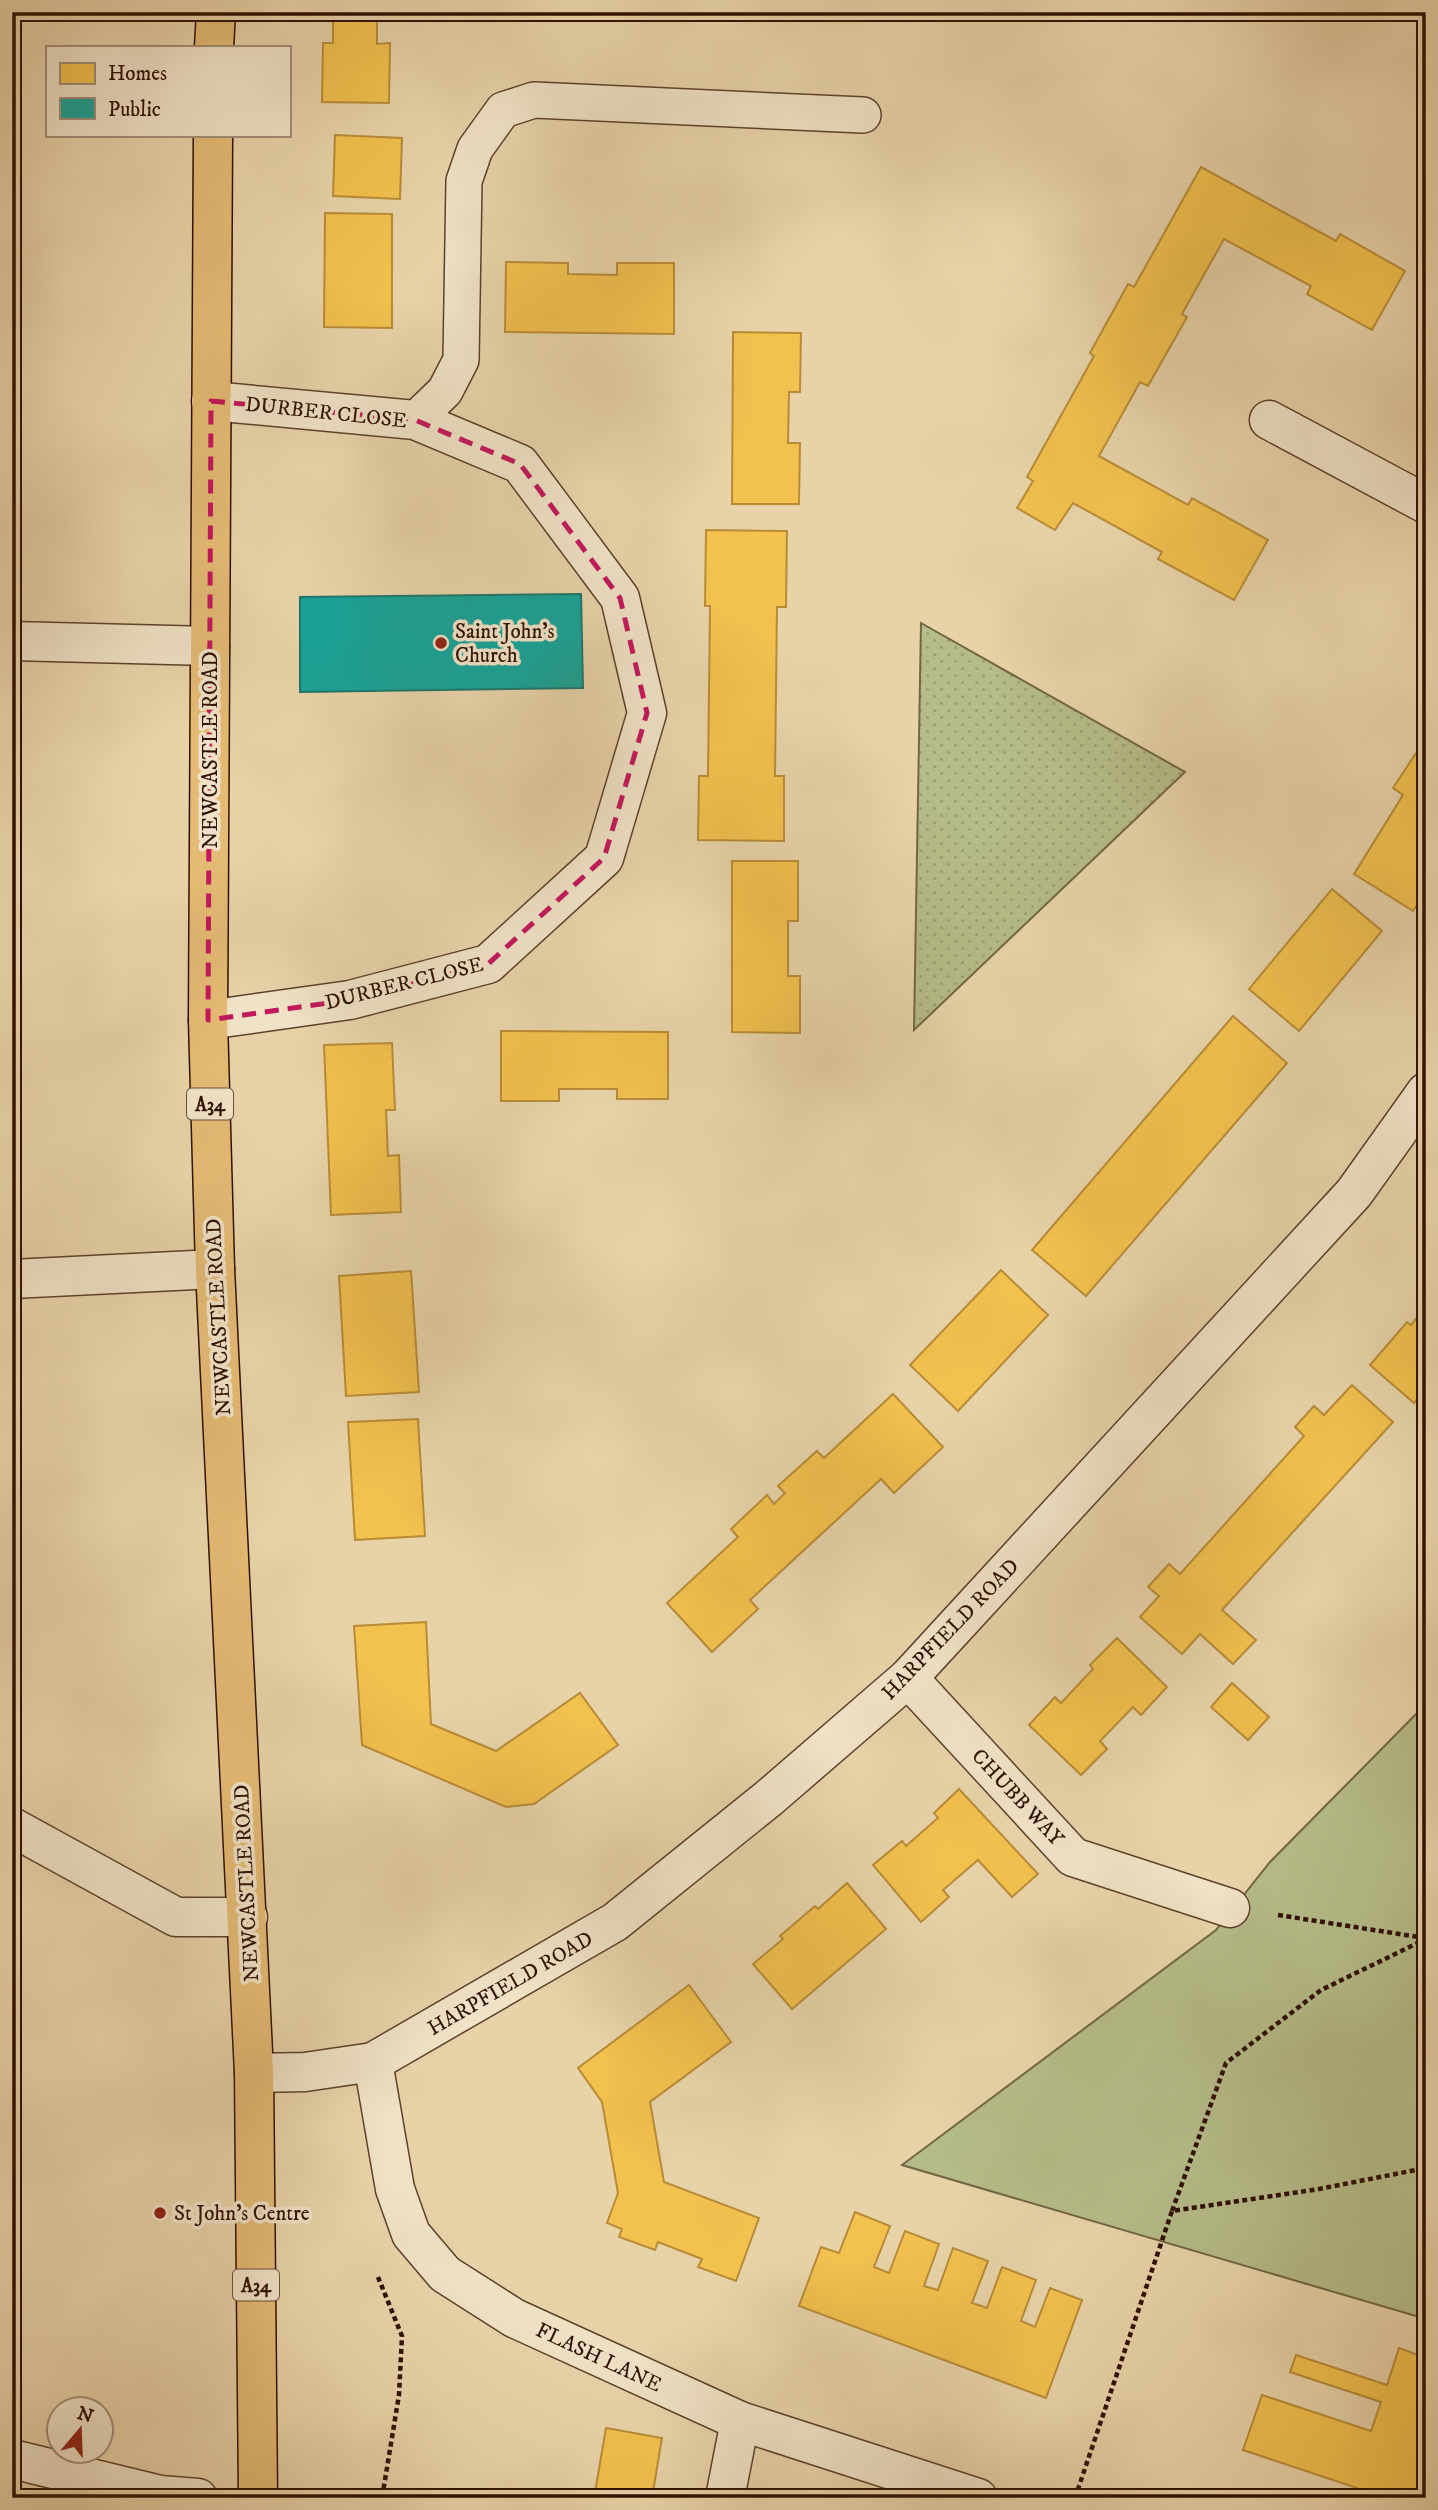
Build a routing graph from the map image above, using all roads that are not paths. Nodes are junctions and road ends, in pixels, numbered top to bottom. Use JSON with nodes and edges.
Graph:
{"nodes":[{"id":1,"x":216,"y":12,"type":"edge"},
{"id":2,"x":214,"y":46,"type":"edge"},
{"id":3,"x":863,"y":115,"type":"dead end"},
{"id":4,"x":213,"y":136,"type":"edge"},
{"id":5,"x":211,"y":401,"type":"junction"},
{"id":6,"x":415,"y":420,"type":"junction"},
{"id":7,"x":1269,"y":420,"type":"dead end"},
{"id":8,"x":1426,"y":504,"type":"edge"},
{"id":9,"x":12,"y":641,"type":"edge"},
{"id":10,"x":210,"y":646,"type":"junction"},
{"id":11,"x":208,"y":1020,"type":"junction"},
{"id":12,"x":1426,"y":1091,"type":"edge"},
{"id":13,"x":215,"y":1269,"type":"junction"},
{"id":14,"x":12,"y":1279,"type":"edge"},
{"id":15,"x":908,"y":1678,"type":"junction"},
{"id":16,"x":12,"y":1826,"type":"edge"},
{"id":17,"x":1230,"y":1908,"type":"road end"},
{"id":18,"x":248,"y":1917,"type":"junction"},
{"id":19,"x":373,"y":2062,"type":"junction"},
{"id":20,"x":254,"y":2073,"type":"junction"},
{"id":21,"x":740,"y":2421,"type":"junction"},
{"id":22,"x":12,"y":2459,"type":"edge"},
{"id":23,"x":198,"y":2498,"type":"edge"},
{"id":24,"x":258,"y":2498,"type":"edge"},
{"id":25,"x":725,"y":2498,"type":"edge"},
{"id":26,"x":978,"y":2498,"type":"edge"}],
"edges":[{"from":1,"to":2,"type":"highway"},
{"from":3,"to":6,"type":"lane"},
{"from":4,"to":5,"type":"highway","name":"NEWCASTLE ROAD","number":"A34"},
{"from":5,"to":6,"type":"street","name":"DURBER CLOSE"},
{"from":5,"to":10,"type":"highway","name":"NEWCASTLE ROAD","number":"A34"},
{"from":6,"to":11,"type":"street","name":"DURBER CLOSE"},
{"from":7,"to":8,"type":"street"},
{"from":9,"to":10,"type":"street"},
{"from":10,"to":11,"type":"highway","name":"NEWCASTLE ROAD","number":"A34"},
{"from":11,"to":13,"type":"highway","name":"NEWCASTLE ROAD","number":"A34"},
{"from":12,"to":15,"type":"street","name":"HARPFIELD ROAD"},
{"from":13,"to":14,"type":"street"},
{"from":13,"to":18,"type":"highway","name":"NEWCASTLE ROAD","number":"A34"},
{"from":15,"to":17,"type":"street","name":"CHUBB WAY"},
{"from":15,"to":19,"type":"street","name":"HARPFIELD ROAD"},
{"from":16,"to":18,"type":"street"},
{"from":18,"to":20,"type":"highway","name":"NEWCASTLE ROAD","number":"A34"},
{"from":19,"to":20,"type":"street","name":"HARPFIELD ROAD"},
{"from":19,"to":21,"type":"street","name":"FLASH LANE"},
{"from":20,"to":24,"type":"highway","name":"NEWCASTLE ROAD","number":"A34"},
{"from":21,"to":25,"type":"street"},
{"from":21,"to":26,"type":"street","name":"FLASH LANE"},
{"from":22,"to":23,"type":"street"}]}
